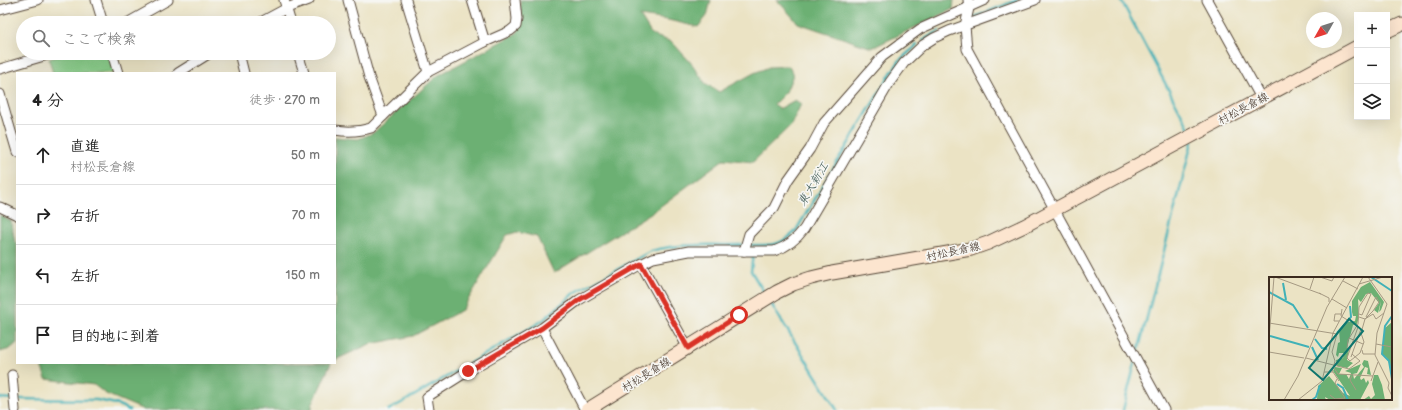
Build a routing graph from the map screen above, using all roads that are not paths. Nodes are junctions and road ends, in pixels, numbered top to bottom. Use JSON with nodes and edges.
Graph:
{"nodes":[{"id":1,"x":38,"y":0,"type":"edge"},
{"id":2,"x":96,"y":0,"type":"edge"},
{"id":3,"x":309,"y":0,"type":"edge"},
{"id":4,"x":348,"y":0,"type":"edge"},
{"id":5,"x":406,"y":0,"type":"edge"},
{"id":6,"x":472,"y":0,"type":"edge"},
{"id":7,"x":515,"y":0,"type":"edge"},
{"id":8,"x":985,"y":0,"type":"edge"},
{"id":9,"x":1035,"y":0,"type":"edge"},
{"id":10,"x":1207,"y":0,"type":"edge"},
{"id":11,"x":164,"y":1,"type":"edge"},
{"id":12,"x":285,"y":4,"type":"edge"},
{"id":13,"x":968,"y":4,"type":"edge"},
{"id":14,"x":0,"y":10,"type":"edge"},
{"id":15,"x":101,"y":16,"type":"edge"},
{"id":16,"x":139,"y":16,"type":"edge"},
{"id":17,"x":269,"y":16,"type":"edge"},
{"id":18,"x":289,"y":16,"type":"edge"},
{"id":19,"x":1402,"y":24,"type":"edge"},
{"id":20,"x":965,"y":26,"type":"junction"},
{"id":21,"x":1390,"y":30,"type":"edge"},
{"id":22,"x":485,"y":42,"type":"junction"},
{"id":23,"x":1355,"y":48,"type":"edge"},
{"id":24,"x":30,"y":60,"type":"edge"},
{"id":25,"x":114,"y":60,"type":"edge"},
{"id":26,"x":199,"y":60,"type":"edge"},
{"id":27,"x":240,"y":60,"type":"edge"},
{"id":28,"x":300,"y":60,"type":"edge"},
{"id":29,"x":0,"y":69,"type":"edge"},
{"id":30,"x":118,"y":72,"type":"edge"},
{"id":31,"x":181,"y":72,"type":"edge"},
{"id":32,"x":244,"y":72,"type":"edge"},
{"id":33,"x":304,"y":72,"type":"edge"},
{"id":34,"x":428,"y":72,"type":"junction"},
{"id":35,"x":0,"y":94,"type":"edge"},
{"id":36,"x":1262,"y":98,"type":"junction"},
{"id":37,"x":383,"y":116,"type":"junction"},
{"id":38,"x":336,"y":130,"type":"edge"},
{"id":39,"x":15,"y":138,"type":"edge"},
{"id":40,"x":0,"y":207,"type":"edge"},
{"id":41,"x":1054,"y":210,"type":"junction"},
{"id":42,"x":16,"y":215,"type":"edge"},
{"id":43,"x":744,"y":251,"type":"junction"},
{"id":44,"x":641,"y":264,"type":"junction"},
{"id":45,"x":542,"y":328,"type":"junction"},
{"id":46,"x":688,"y":348,"type":"junction"},
{"id":47,"x":12,"y":375,"type":"dead end"},
{"id":48,"x":15,"y":410,"type":"edge"},
{"id":49,"x":429,"y":410,"type":"edge"},
{"id":50,"x":586,"y":410,"type":"edge"},
{"id":51,"x":1164,"y":410,"type":"edge"}],
"edges":[{"from":1,"to":14,"type":"street"},
{"from":2,"to":15,"type":"street"},
{"from":3,"to":12,"type":"street"},
{"from":4,"to":37,"type":"street"},
{"from":5,"to":34,"type":"street"},
{"from":6,"to":22,"type":"street"},
{"from":7,"to":22,"type":"street"},
{"from":8,"to":13,"type":"street"},
{"from":9,"to":20,"type":"street"},
{"from":10,"to":36,"type":"street"},
{"from":11,"to":16,"type":"street"},
{"from":12,"to":17,"type":"street"},
{"from":12,"to":18,"type":"street"},
{"from":13,"to":20,"type":"street"},
{"from":13,"to":43,"type":"street"},
{"from":19,"to":21,"type":"main road"},
{"from":20,"to":41,"type":"street"},
{"from":20,"to":43,"type":"street"},
{"from":22,"to":34,"type":"street"},
{"from":23,"to":36,"type":"main road","name":"村松長倉線"},
{"from":24,"to":29,"type":"street"},
{"from":25,"to":30,"type":"street"},
{"from":26,"to":31,"type":"street"},
{"from":27,"to":32,"type":"street"},
{"from":28,"to":33,"type":"street"},
{"from":34,"to":37,"type":"street"},
{"from":35,"to":39,"type":"street"},
{"from":36,"to":41,"type":"main road","name":"村松長倉線"},
{"from":37,"to":38,"type":"street"},
{"from":40,"to":42,"type":"street"},
{"from":41,"to":46,"type":"main road","name":"村松長倉線"},
{"from":41,"to":51,"type":"street"},
{"from":43,"to":44,"type":"street"},
{"from":44,"to":45,"type":"street"},
{"from":44,"to":46,"type":"street"},
{"from":45,"to":49,"type":"street"},
{"from":45,"to":50,"type":"street"},
{"from":46,"to":50,"type":"main road","name":"村松長倉線"},
{"from":47,"to":48,"type":"street"}]}
